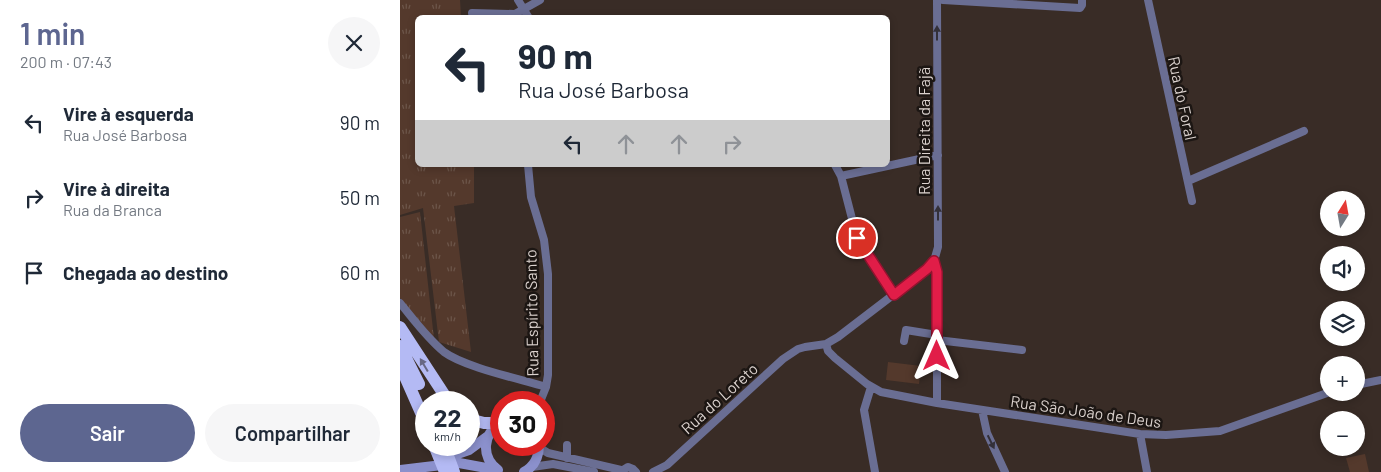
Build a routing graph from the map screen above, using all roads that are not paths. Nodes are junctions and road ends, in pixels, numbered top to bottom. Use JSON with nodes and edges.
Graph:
{"nodes":[{"id":1,"x":518,"y":0,"type":"edge"},
{"id":2,"x":540,"y":0,"type":"edge"},
{"id":3,"x":937,"y":0,"type":"edge"},
{"id":4,"x":943,"y":0,"type":"edge"},
{"id":5,"x":1082,"y":0,"type":"edge"},
{"id":6,"x":1148,"y":0,"type":"edge"},
{"id":7,"x":524,"y":9,"type":"junction"},
{"id":8,"x":472,"y":13,"type":"dead end"},
{"id":9,"x":528,"y":15,"type":"edge"},
{"id":10,"x":1304,"y":130,"type":"dead end"},
{"id":11,"x":938,"y":155,"type":"junction"},
{"id":12,"x":890,"y":165,"type":"edge"},
{"id":13,"x":528,"y":167,"type":"edge"},
{"id":14,"x":836,"y":167,"type":"edge"},
{"id":15,"x":883,"y":167,"type":"edge"},
{"id":16,"x":841,"y":176,"type":"junction"},
{"id":17,"x":1188,"y":181,"type":"junction"},
{"id":18,"x":1192,"y":201,"type":"dead end"},
{"id":19,"x":934,"y":261,"type":"junction"},
{"id":20,"x":894,"y":295,"type":"junction"},
{"id":21,"x":400,"y":303,"type":"edge"},
{"id":22,"x":400,"y":327,"type":"edge"},
{"id":23,"x":937,"y":337,"type":"junction"},
{"id":24,"x":904,"y":342,"type":"dead end"},
{"id":25,"x":826,"y":344,"type":"junction"},
{"id":26,"x":400,"y":346,"type":"edge"},
{"id":27,"x":1022,"y":350,"type":"dead end"},
{"id":28,"x":400,"y":365,"type":"edge"},
{"id":29,"x":1381,"y":380,"type":"edge"},
{"id":30,"x":1365,"y":383,"type":"edge"},
{"id":31,"x":546,"y":387,"type":"junction"},
{"id":32,"x":871,"y":387,"type":"junction"},
{"id":33,"x":422,"y":391,"type":"edge"},
{"id":34,"x":442,"y":391,"type":"edge"},
{"id":35,"x":544,"y":391,"type":"edge"},
{"id":36,"x":1320,"y":396,"type":"edge"},
{"id":37,"x":415,"y":399,"type":"edge"},
{"id":38,"x":937,"y":403,"type":"junction"},
{"id":39,"x":982,"y":410,"type":"junction"},
{"id":40,"x":490,"y":433,"type":"edge"},
{"id":41,"x":1140,"y":434,"type":"junction"},
{"id":42,"x":488,"y":436,"type":"junction"},
{"id":43,"x":567,"y":445,"type":"dead end"},
{"id":44,"x":555,"y":455,"type":"edge"},
{"id":45,"x":438,"y":456,"type":"edge"},
{"id":46,"x":448,"y":456,"type":"edge"},
{"id":47,"x":538,"y":456,"type":"edge"},
{"id":48,"x":567,"y":458,"type":"junction"},
{"id":49,"x":403,"y":468,"type":"edge"},
{"id":50,"x":499,"y":471,"type":"edge"},
{"id":51,"x":527,"y":471,"type":"edge"},
{"id":52,"x":621,"y":471,"type":"edge"},
{"id":53,"x":445,"y":472,"type":"edge"},
{"id":54,"x":454,"y":472,"type":"edge"},
{"id":55,"x":594,"y":472,"type":"edge"},
{"id":56,"x":636,"y":472,"type":"edge"},
{"id":57,"x":653,"y":472,"type":"edge"},
{"id":58,"x":875,"y":472,"type":"edge"},
{"id":59,"x":1005,"y":472,"type":"edge"},
{"id":60,"x":1147,"y":472,"type":"edge"}],
"edges":[{"from":1,"to":7,"type":"street"},
{"from":2,"to":7,"type":"street"},
{"from":11,"to":3,"type":"street","name":"Rua Direita da Fajã","one_way":true},
{"from":4,"to":5,"type":"street"},
{"from":6,"to":17,"type":"street","name":"Rua do Foral"},
{"from":7,"to":8,"type":"street"},
{"from":7,"to":9,"type":"street"},
{"from":10,"to":17,"type":"street"},
{"from":11,"to":12,"type":"street"},
{"from":19,"to":11,"type":"street","name":"Rua Direita da Fajã","one_way":true},
{"from":13,"to":31,"type":"street","name":"Rua Espírito Santo"},
{"from":14,"to":16,"type":"street"},
{"from":15,"to":16,"type":"street"},
{"from":16,"to":20,"type":"street"},
{"from":17,"to":18,"type":"street","name":"Rua do Foral"},
{"from":19,"to":20,"type":"street"},
{"from":19,"to":23,"type":"street","name":"Rua Direita da Fajã"},
{"from":20,"to":25,"type":"street"},
{"from":21,"to":31,"type":"street"},
{"from":34,"to":22,"type":"highway","one_way":true},
{"from":23,"to":24,"type":"street"},
{"from":23,"to":27,"type":"street"},
{"from":23,"to":38,"type":"street","name":"Rua Direita da Fajã"},
{"from":25,"to":32,"type":"street","name":"Rua São João de Deus"},
{"from":25,"to":57,"type":"street","name":"Rua do Loreto"},
{"from":26,"to":33,"type":"highway"},
{"from":28,"to":37,"type":"highway"},
{"from":29,"to":30,"type":"street"},
{"from":31,"to":35,"type":"street","name":"Rua Espírito Santo"},
{"from":32,"to":38,"type":"street","name":"Rua São João de Deus"},
{"from":32,"to":58,"type":"street"},
{"from":36,"to":41,"type":"street","name":"Rua São João de Deus"},
{"from":38,"to":39,"type":"street","name":"Rua São João de Deus"},
{"from":39,"to":41,"type":"street","name":"Rua São João de Deus"},
{"from":39,"to":59,"type":"street","one_way":true},
{"from":40,"to":42,"type":"main road"},
{"from":41,"to":60,"type":"street"},
{"from":42,"to":49,"type":"main road"},
{"from":42,"to":50,"type":"main road"},
{"from":43,"to":48,"type":"street"},
{"from":44,"to":48,"type":"street"},
{"from":45,"to":53,"type":"highway"},
{"from":46,"to":54,"type":"highway"},
{"from":47,"to":51,"type":"main road"},
{"from":48,"to":52,"type":"street"},
{"from":49,"to":50,"type":"main road"},
{"from":51,"to":55,"type":"street"},
{"from":52,"to":56,"type":"street"}]}
